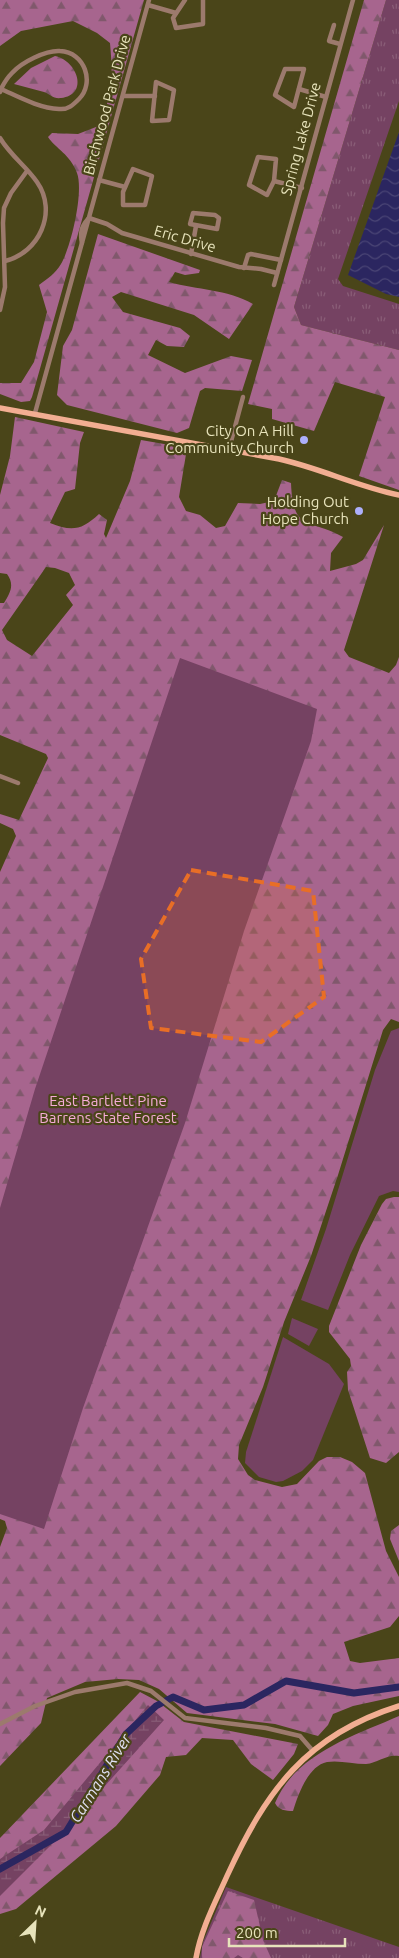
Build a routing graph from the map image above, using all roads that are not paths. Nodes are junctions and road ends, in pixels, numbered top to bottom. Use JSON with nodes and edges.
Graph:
{"nodes":[{"id":1,"x":185,"y":0,"type":"edge"},
{"id":2,"x":203,"y":0,"type":"edge"},
{"id":3,"x":353,"y":0,"type":"edge"},
{"id":4,"x":148,"y":2,"type":"edge"},
{"id":5,"x":176,"y":13,"type":"junction"},
{"id":6,"x":334,"y":25,"type":"dead end"},
{"id":7,"x":340,"y":44,"type":"junction"},
{"id":8,"x":299,"y":88,"type":"junction"},
{"id":9,"x":0,"y":90,"type":"edge"},
{"id":10,"x":123,"y":96,"type":"junction"},
{"id":11,"x":155,"y":96,"type":"junction"},
{"id":12,"x":326,"y":97,"type":"junction"},
{"id":13,"x":0,"y":138,"type":"edge"},
{"id":14,"x":27,"y":171,"type":"junction"},
{"id":15,"x":99,"y":180,"type":"junction"},
{"id":16,"x":274,"y":181,"type":"junction"},
{"id":17,"x":125,"y":187,"type":"junction"},
{"id":18,"x":302,"y":188,"type":"junction"},
{"id":19,"x":89,"y":218,"type":"junction"},
{"id":20,"x":196,"y":226,"type":"junction"},
{"id":21,"x":191,"y":254,"type":"junction"},
{"id":22,"x":281,"y":260,"type":"junction"},
{"id":23,"x":5,"y":261,"type":"junction"},
{"id":24,"x":244,"y":268,"type":"junction"},
{"id":25,"x":277,"y":273,"type":"junction"},
{"id":26,"x":274,"y":285,"type":"dead end"},
{"id":27,"x":0,"y":310,"type":"edge"},
{"id":28,"x":243,"y":397,"type":"dead end"},
{"id":29,"x":0,"y":408,"type":"edge"},
{"id":30,"x":35,"y":413,"type":"junction"},
{"id":31,"x":228,"y":449,"type":"junction"},
{"id":32,"x":399,"y":495,"type":"edge"},
{"id":33,"x":0,"y":776,"type":"edge"},
{"id":34,"x":18,"y":783,"type":"dead end"},
{"id":35,"x":399,"y":1706,"type":"edge"},
{"id":36,"x":0,"y":1724,"type":"edge"},
{"id":37,"x":313,"y":1751,"type":"junction"},
{"id":38,"x":196,"y":1958,"type":"edge"}],
"edges":[{"from":1,"to":5,"type":"street"},
{"from":2,"to":5,"type":"street"},
{"from":3,"to":7,"type":"street","name":"Spring Lake Drive"},
{"from":4,"to":5,"type":"street"},
{"from":4,"to":10,"type":"street","name":"Birchwood Park Drive"},
{"from":6,"to":7,"type":"street"},
{"from":7,"to":12,"type":"street","name":"Spring Lake Drive"},
{"from":8,"to":8,"type":"street"},
{"from":8,"to":12,"type":"street"},
{"from":9,"to":9,"type":"street"},
{"from":10,"to":11,"type":"street"},
{"from":10,"to":15,"type":"street","name":"Birchwood Park Drive"},
{"from":11,"to":11,"type":"street"},
{"from":12,"to":18,"type":"street","name":"Spring Lake Drive"},
{"from":13,"to":14,"type":"street"},
{"from":14,"to":23,"type":"street"},
{"from":14,"to":23,"type":"street"},
{"from":15,"to":17,"type":"street"},
{"from":15,"to":19,"type":"street","name":"Birchwood Park Drive"},
{"from":16,"to":16,"type":"street"},
{"from":16,"to":18,"type":"street"},
{"from":17,"to":17,"type":"street"},
{"from":18,"to":22,"type":"street","name":"Spring Lake Drive"},
{"from":19,"to":21,"type":"street","name":"Eric Drive"},
{"from":19,"to":30,"type":"street","name":"Birchwood Park Drive"},
{"from":20,"to":20,"type":"street"},
{"from":20,"to":21,"type":"street"},
{"from":21,"to":24,"type":"street","name":"Eric Drive"},
{"from":22,"to":24,"type":"street"},
{"from":22,"to":25,"type":"street","name":"Spring Lake Drive"},
{"from":23,"to":27,"type":"street"},
{"from":24,"to":25,"type":"street","name":"Eric Drive"},
{"from":25,"to":26,"type":"street","name":"Spring Lake Drive"},
{"from":28,"to":31,"type":"street"},
{"from":29,"to":30,"type":"main road"},
{"from":30,"to":31,"type":"main road"},
{"from":31,"to":32,"type":"main road"},
{"from":33,"to":34,"type":"street"},
{"from":35,"to":37,"type":"main road"},
{"from":36,"to":37,"type":"street"},
{"from":37,"to":38,"type":"main road"}]}
